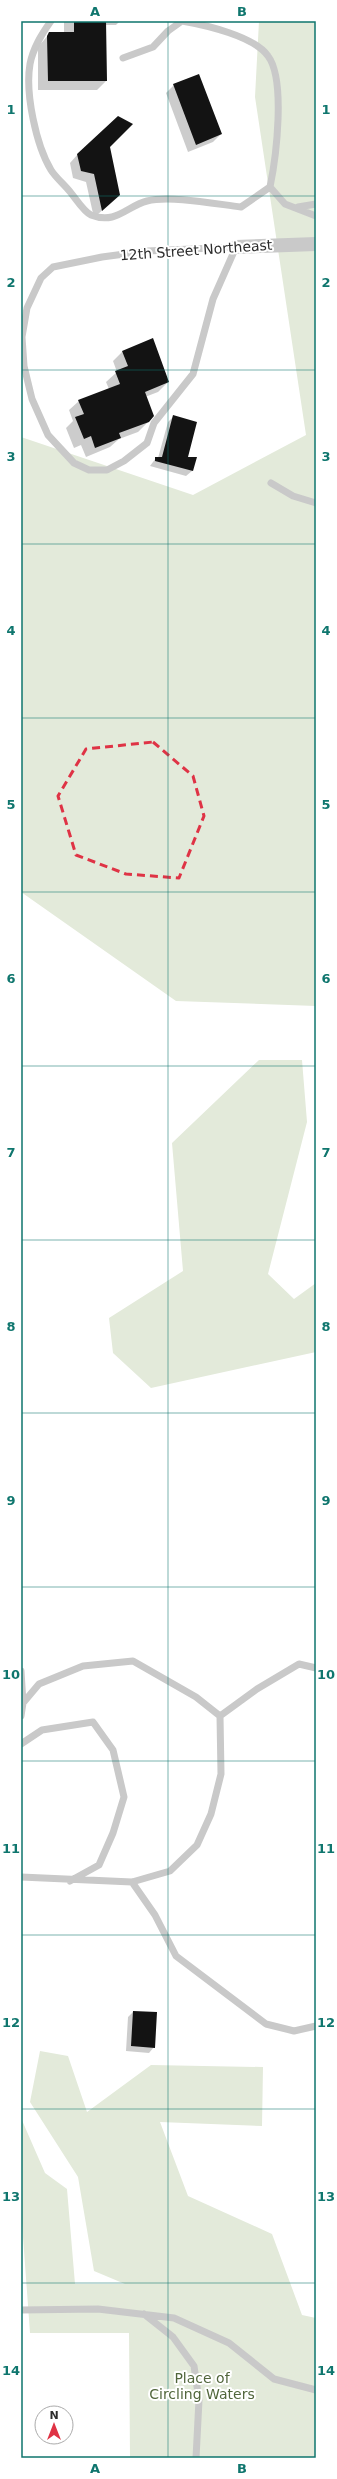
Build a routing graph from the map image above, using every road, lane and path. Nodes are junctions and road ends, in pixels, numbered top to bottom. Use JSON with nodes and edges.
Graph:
{"nodes":[{"id":1,"x":51,"y":21,"type":"edge"},
{"id":2,"x":182,"y":21,"type":"edge"},
{"id":3,"x":217,"y":21,"type":"edge"},
{"id":4,"x":210,"y":25,"type":"junction"},
{"id":5,"x":123,"y":58,"type":"dead end"},
{"id":6,"x":270,"y":187,"type":"junction"},
{"id":7,"x":316,"y":204,"type":"edge"},
{"id":8,"x":298,"y":208,"type":"junction"},
{"id":9,"x":316,"y":216,"type":"edge"},
{"id":10,"x":316,"y":244,"type":"edge"},
{"id":11,"x":236,"y":246,"type":"junction"},
{"id":12,"x":270,"y":483,"type":"dead end"},
{"id":13,"x":316,"y":503,"type":"edge"},
{"id":14,"x":316,"y":1668,"type":"edge"},
{"id":15,"x":21,"y":1671,"type":"edge"},
{"id":16,"x":23,"y":1703,"type":"junction"},
{"id":17,"x":21,"y":1716,"type":"edge"},
{"id":18,"x":220,"y":1716,"type":"junction"},
{"id":19,"x":21,"y":1744,"type":"edge"},
{"id":20,"x":21,"y":1877,"type":"edge"},
{"id":21,"x":69,"y":1881,"type":"junction"},
{"id":22,"x":132,"y":1882,"type":"junction"},
{"id":23,"x":316,"y":2026,"type":"edge"},
{"id":24,"x":21,"y":2310,"type":"edge"},
{"id":25,"x":144,"y":2314,"type":"junction"},
{"id":26,"x":316,"y":2390,"type":"edge"},
{"id":27,"x":196,"y":2458,"type":"edge"}],
"edges":[{"from":1,"to":6,"type":"lane"},
{"from":2,"to":4,"type":"lane"},
{"from":2,"to":5,"type":"lane"},
{"from":3,"to":4,"type":"lane"},
{"from":4,"to":6,"type":"lane"},
{"from":6,"to":8,"type":"lane"},
{"from":7,"to":8,"type":"lane"},
{"from":8,"to":9,"type":"lane"},
{"from":10,"to":11,"type":"street","name":"12th Street Northeast"},
{"from":11,"to":11,"type":"lane","name":"12th Street Northeast"},
{"from":12,"to":13,"type":"lane"},
{"from":14,"to":18,"type":"lane"},
{"from":15,"to":16,"type":"lane"},
{"from":16,"to":17,"type":"lane"},
{"from":16,"to":18,"type":"lane"},
{"from":18,"to":22,"type":"lane"},
{"from":19,"to":21,"type":"lane"},
{"from":20,"to":21,"type":"lane"},
{"from":21,"to":22,"type":"lane"},
{"from":22,"to":23,"type":"lane"},
{"from":24,"to":25,"type":"lane"},
{"from":25,"to":26,"type":"lane"},
{"from":25,"to":27,"type":"lane"}]}
